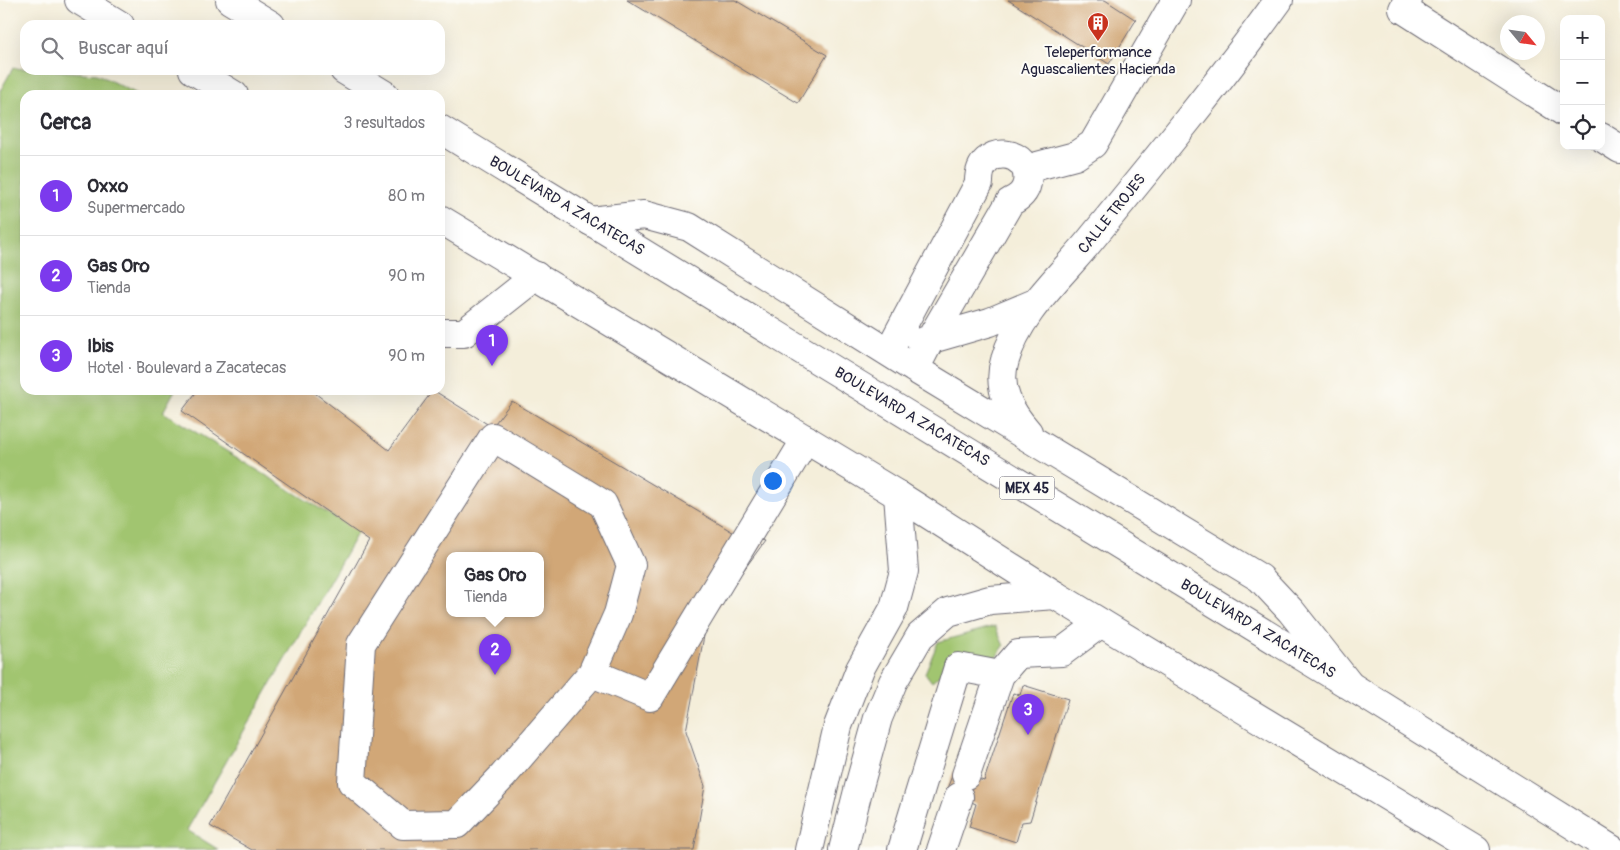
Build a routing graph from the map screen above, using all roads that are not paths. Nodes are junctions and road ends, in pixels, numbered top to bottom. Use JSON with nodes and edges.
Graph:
{"nodes":[{"id":1,"x":79,"y":0,"type":"edge"},
{"id":2,"x":230,"y":0,"type":"edge"},
{"id":3,"x":1176,"y":0,"type":"edge"},
{"id":4,"x":1279,"y":0,"type":"edge"},
{"id":5,"x":1405,"y":4,"type":"edge"},
{"id":6,"x":112,"y":20,"type":"edge"},
{"id":7,"x":263,"y":20,"type":"edge"},
{"id":8,"x":201,"y":75,"type":"edge"},
{"id":9,"x":352,"y":75,"type":"edge"},
{"id":10,"x":226,"y":90,"type":"edge"},
{"id":11,"x":377,"y":90,"type":"edge"},
{"id":12,"x":1560,"y":109,"type":"edge"},
{"id":13,"x":445,"y":132,"type":"edge"},
{"id":14,"x":1605,"y":140,"type":"edge"},
{"id":15,"x":1620,"y":149,"type":"edge"},
{"id":16,"x":1026,"y":169,"type":"junction"},
{"id":17,"x":590,"y":220,"type":"junction"},
{"id":18,"x":445,"y":222,"type":"edge"},
{"id":19,"x":536,"y":276,"type":"junction"},
{"id":20,"x":1035,"y":303,"type":"junction"},
{"id":21,"x":445,"y":333,"type":"edge"},
{"id":22,"x":930,"y":340,"type":"junction"},
{"id":23,"x":889,"y":351,"type":"junction"},
{"id":24,"x":915,"y":369,"type":"junction"},
{"id":25,"x":806,"y":439,"type":"junction"},
{"id":26,"x":1034,"y":439,"type":"junction"},
{"id":27,"x":898,"y":495,"type":"junction"},
{"id":28,"x":1055,"y":595,"type":"junction"},
{"id":29,"x":1101,"y":623,"type":"junction"},
{"id":30,"x":860,"y":669,"type":"junction"},
{"id":31,"x":592,"y":673,"type":"junction"},
{"id":32,"x":1000,"y":675,"type":"junction"},
{"id":33,"x":893,"y":682,"type":"junction"},
{"id":34,"x":1348,"y":684,"type":"junction"},
{"id":35,"x":809,"y":850,"type":"edge"},
{"id":36,"x":843,"y":850,"type":"edge"},
{"id":37,"x":902,"y":850,"type":"edge"},
{"id":38,"x":941,"y":850,"type":"edge"},
{"id":39,"x":1476,"y":850,"type":"edge"},
{"id":40,"x":1613,"y":850,"type":"edge"}],
"edges":[{"from":1,"to":6,"type":"main road"},
{"from":2,"to":7,"type":"main road"},
{"from":3,"to":16,"type":"main road"},
{"from":4,"to":20,"type":"main road","name":"CALLE TROJES"},
{"from":5,"to":12,"type":"main road"},
{"from":8,"to":10,"type":"main road"},
{"from":9,"to":11,"type":"main road"},
{"from":13,"to":17,"type":"main road","name":"BOULEVARD A ZACATECAS","number":"MEX 45"},
{"from":14,"to":15,"type":"main road"},
{"from":16,"to":22,"type":"main road"},
{"from":16,"to":23,"type":"main road"},
{"from":17,"to":23,"type":"main road"},
{"from":17,"to":34,"type":"main road","name":"BOULEVARD A ZACATECAS","number":"MEX 45"},
{"from":18,"to":19,"type":"main road"},
{"from":19,"to":21,"type":"main road"},
{"from":19,"to":25,"type":"main road"},
{"from":20,"to":22,"type":"main road"},
{"from":20,"to":26,"type":"main road","name":"CALLE TROJES"},
{"from":22,"to":23,"type":"main road"},
{"from":22,"to":24,"type":"main road"},
{"from":23,"to":24,"type":"main road"},
{"from":24,"to":26,"type":"main road"},
{"from":25,"to":27,"type":"main road"},
{"from":25,"to":31,"type":"main road"},
{"from":26,"to":34,"type":"main road"},
{"from":27,"to":28,"type":"main road"},
{"from":27,"to":30,"type":"main road"},
{"from":28,"to":29,"type":"main road"},
{"from":28,"to":33,"type":"main road"},
{"from":29,"to":32,"type":"main road"},
{"from":29,"to":39,"type":"main road"},
{"from":30,"to":33,"type":"main road"},
{"from":30,"to":35,"type":"main road"},
{"from":31,"to":31,"type":"main road"},
{"from":32,"to":37,"type":"main road"},
{"from":32,"to":38,"type":"main road"},
{"from":33,"to":36,"type":"main road"},
{"from":34,"to":40,"type":"main road","name":"BOULEVARD A ZACATECAS","number":"MEX 45"}]}
